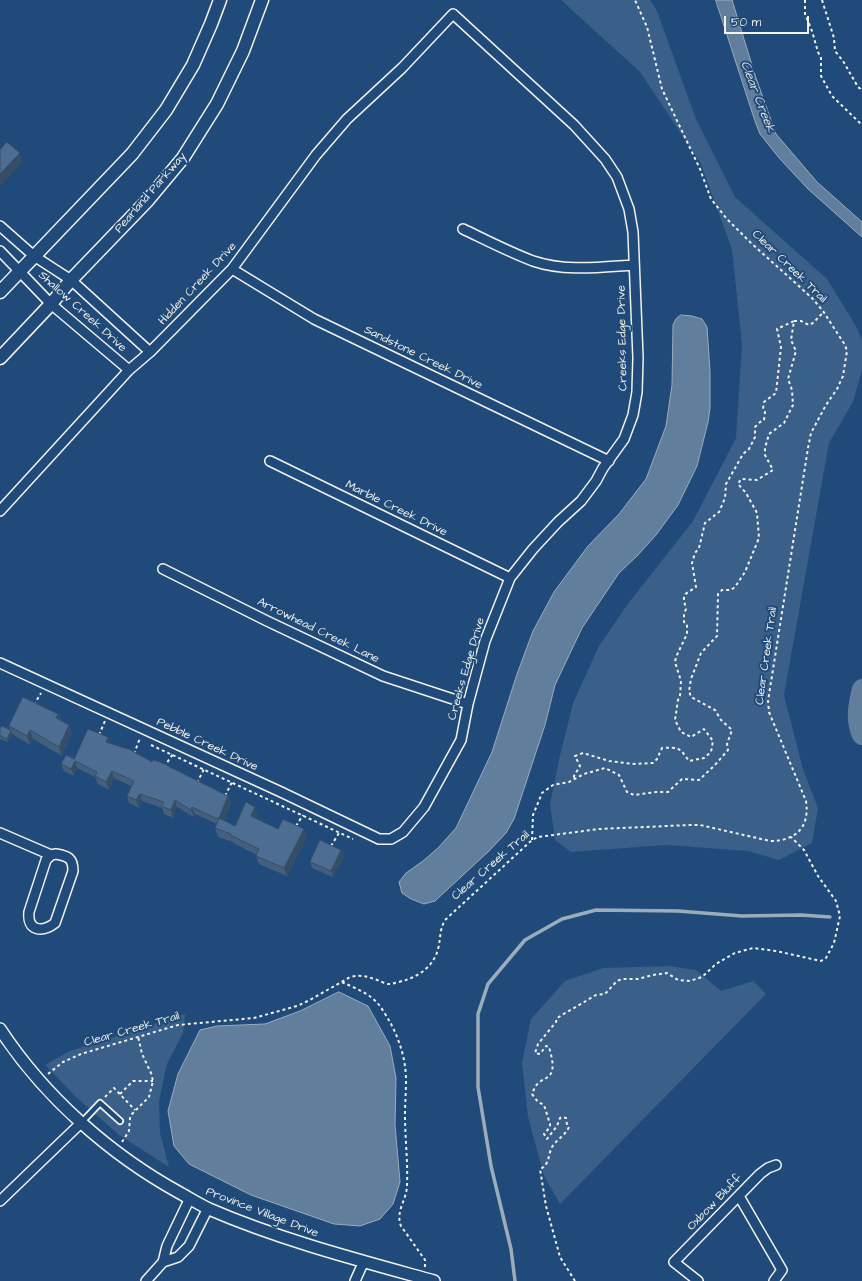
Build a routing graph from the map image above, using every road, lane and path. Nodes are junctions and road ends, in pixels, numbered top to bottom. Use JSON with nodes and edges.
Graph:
{"nodes":[{"id":1,"x":220,"y":0,"type":"edge"},
{"id":2,"x":262,"y":0,"type":"edge"},
{"id":3,"x":635,"y":0,"type":"edge"},
{"id":4,"x":804,"y":0,"type":"edge"},
{"id":5,"x":822,"y":0,"type":"edge"},
{"id":6,"x":453,"y":14,"type":"joint"},
{"id":7,"x":862,"y":90,"type":"edge"},
{"id":8,"x":862,"y":125,"type":"edge"},
{"id":9,"x":0,"y":226,"type":"edge"},
{"id":10,"x":463,"y":229,"type":"dead end"},
{"id":11,"x":0,"y":250,"type":"edge"},
{"id":12,"x":34,"y":256,"type":"junction"},
{"id":13,"x":633,"y":265,"type":"junction"},
{"id":14,"x":232,"y":269,"type":"junction"},
{"id":15,"x":19,"y":272,"type":"junction"},
{"id":16,"x":71,"y":280,"type":"junction"},
{"id":17,"x":0,"y":292,"type":"edge"},
{"id":18,"x":51,"y":304,"type":"junction"},
{"id":19,"x":824,"y":313,"type":"junction"},
{"id":20,"x":794,"y":321,"type":"junction"},
{"id":21,"x":150,"y":352,"type":"junction"},
{"id":22,"x":0,"y":358,"type":"edge"},
{"id":23,"x":129,"y":370,"type":"junction"},
{"id":24,"x":270,"y":461,"type":"dead end"},
{"id":25,"x":609,"y":461,"type":"junction"},
{"id":26,"x":0,"y":511,"type":"edge"},
{"id":27,"x":163,"y":569,"type":"dead end"},
{"id":28,"x":510,"y":578,"type":"junction"},
{"id":29,"x":0,"y":663,"type":"edge"},
{"id":30,"x":47,"y":684,"type":"junction"},
{"id":31,"x":35,"y":691,"type":"dead end"},
{"id":32,"x":41,"y":694,"type":"junction"},
{"id":33,"x":468,"y":704,"type":"junction"},
{"id":34,"x":32,"y":707,"type":"edge"},
{"id":35,"x":109,"y":713,"type":"junction"},
{"id":36,"x":98,"y":720,"type":"dead end"},
{"id":37,"x":104,"y":723,"type":"junction"},
{"id":38,"x":144,"y":729,"type":"junction"},
{"id":39,"x":97,"y":738,"type":"edge"},
{"id":40,"x":139,"y":739,"type":"junction"},
{"id":41,"x":178,"y":745,"type":"junction"},
{"id":42,"x":173,"y":755,"type":"junction"},
{"id":43,"x":133,"y":757,"type":"edge"},
{"id":44,"x":209,"y":759,"type":"junction"},
{"id":45,"x":203,"y":769,"type":"junction"},
{"id":46,"x":162,"y":770,"type":"edge"},
{"id":47,"x":238,"y":772,"type":"junction"},
{"id":48,"x":574,"y":779,"type":"junction"},
{"id":49,"x":232,"y":783,"type":"junction"},
{"id":50,"x":196,"y":786,"type":"edge"},
{"id":51,"x":223,"y":799,"type":"edge"},
{"id":52,"x":308,"y":806,"type":"junction"},
{"id":53,"x":302,"y":816,"type":"junction"},
{"id":54,"x":345,"y":823,"type":"junction"},
{"id":55,"x":293,"y":831,"type":"edge"},
{"id":56,"x":403,"y":832,"type":"joint"},
{"id":57,"x":0,"y":833,"type":"edge"},
{"id":58,"x":339,"y":833,"type":"junction"},
{"id":59,"x":791,"y":837,"type":"junction"},
{"id":60,"x":353,"y":839,"type":"dead end"},
{"id":61,"x":532,"y":840,"type":"junction"},
{"id":62,"x":330,"y":849,"type":"edge"},
{"id":63,"x":51,"y":856,"type":"junction"},
{"id":64,"x":342,"y":982,"type":"junction"},
{"id":65,"x":0,"y":1029,"type":"edge"},
{"id":66,"x":138,"y":1036,"type":"junction"},
{"id":67,"x":52,"y":1070,"type":"dead end"},
{"id":68,"x":153,"y":1082,"type":"junction"},
{"id":69,"x":120,"y":1094,"type":"junction"},
{"id":70,"x":100,"y":1103,"type":"junction"},
{"id":71,"x":135,"y":1110,"type":"junction"},
{"id":72,"x":120,"y":1121,"type":"dead end"},
{"id":73,"x":82,"y":1122,"type":"junction"},
{"id":74,"x":116,"y":1152,"type":"junction"},
{"id":75,"x":776,"y":1165,"type":"dead end"},
{"id":76,"x":739,"y":1196,"type":"junction"},
{"id":77,"x":190,"y":1198,"type":"junction"},
{"id":78,"x":0,"y":1201,"type":"edge"},
{"id":79,"x":208,"y":1208,"type":"junction"},
{"id":80,"x":364,"y":1261,"type":"junction"},
{"id":81,"x":164,"y":1262,"type":"junction"},
{"id":82,"x":421,"y":1278,"type":"junction"},
{"id":83,"x":146,"y":1281,"type":"edge"},
{"id":84,"x":355,"y":1281,"type":"edge"},
{"id":85,"x":434,"y":1281,"type":"edge"},
{"id":86,"x":575,"y":1281,"type":"edge"},
{"id":87,"x":698,"y":1281,"type":"edge"},
{"id":88,"x":774,"y":1281,"type":"edge"}],
"edges":[{"from":1,"to":12,"type":"main road"},
{"from":2,"to":16,"type":"main road","name":"Pearland Parkway"},
{"from":3,"to":19,"type":"path","name":"Clear Creek Trail"},
{"from":4,"to":8,"type":"path"},
{"from":5,"to":7,"type":"path"},
{"from":6,"to":13,"type":"street","name":"Creeks Edge Drive"},
{"from":6,"to":14,"type":"street","name":"Hidden Creek Drive"},
{"from":9,"to":12,"type":"street","name":"Shallow Creek Drive"},
{"from":10,"to":13,"type":"street"},
{"from":11,"to":15,"type":"street","name":"Shallow Creek Drive"},
{"from":12,"to":15,"type":"main road"},
{"from":12,"to":16,"type":"street","name":"Shallow Creek Drive"},
{"from":13,"to":25,"type":"street","name":"Creeks Edge Drive"},
{"from":14,"to":21,"type":"street","name":"Hidden Creek Drive"},
{"from":14,"to":25,"type":"street","name":"Sandstone Creek Drive"},
{"from":15,"to":17,"type":"main road"},
{"from":15,"to":18,"type":"street","name":"Shallow Creek Drive"},
{"from":16,"to":18,"type":"main road","name":"Pearland Parkway"},
{"from":16,"to":21,"type":"street","name":"Shallow Creek Drive"},
{"from":18,"to":22,"type":"main road","name":"Pearland Parkway"},
{"from":18,"to":23,"type":"street","name":"Shallow Creek Drive"},
{"from":19,"to":20,"type":"path"},
{"from":19,"to":59,"type":"path","name":"Clear Creek Trail"},
{"from":20,"to":48,"type":"path"},
{"from":20,"to":48,"type":"path"},
{"from":21,"to":23,"type":"street","name":"Hidden Creek Drive"},
{"from":23,"to":26,"type":"street","name":"Hidden Creek Drive"},
{"from":24,"to":28,"type":"street","name":"Marble Creek Drive"},
{"from":25,"to":28,"type":"street","name":"Creeks Edge Drive"},
{"from":27,"to":33,"type":"street","name":"Arrowhead Creek Lane"},
{"from":28,"to":33,"type":"street","name":"Creeks Edge Drive"},
{"from":29,"to":30,"type":"street","name":"Pebble Creek Drive"},
{"from":30,"to":32,"type":"path"},
{"from":30,"to":35,"type":"street","name":"Pebble Creek Drive"},
{"from":31,"to":32,"type":"path"},
{"from":32,"to":34,"type":"path"},
{"from":33,"to":56,"type":"street","name":"Creeks Edge Drive"},
{"from":35,"to":37,"type":"path"},
{"from":35,"to":38,"type":"street","name":"Pebble Creek Drive"},
{"from":36,"to":37,"type":"path"},
{"from":37,"to":39,"type":"path"},
{"from":38,"to":40,"type":"path"},
{"from":38,"to":41,"type":"street","name":"Pebble Creek Drive"},
{"from":40,"to":42,"type":"path"},
{"from":40,"to":43,"type":"path"},
{"from":41,"to":42,"type":"path"},
{"from":41,"to":44,"type":"street","name":"Pebble Creek Drive"},
{"from":42,"to":45,"type":"path"},
{"from":42,"to":46,"type":"path"},
{"from":44,"to":45,"type":"path"},
{"from":44,"to":47,"type":"street","name":"Pebble Creek Drive"},
{"from":45,"to":49,"type":"path"},
{"from":45,"to":50,"type":"path"},
{"from":47,"to":49,"type":"path"},
{"from":47,"to":52,"type":"street","name":"Pebble Creek Drive"},
{"from":48,"to":61,"type":"path"},
{"from":49,"to":51,"type":"path"},
{"from":49,"to":53,"type":"path"},
{"from":52,"to":53,"type":"path"},
{"from":52,"to":54,"type":"street","name":"Pebble Creek Drive"},
{"from":53,"to":55,"type":"path"},
{"from":53,"to":58,"type":"path"},
{"from":54,"to":56,"type":"street","name":"Pebble Creek Drive"},
{"from":54,"to":58,"type":"path"},
{"from":57,"to":63,"type":"street"},
{"from":58,"to":60,"type":"path"},
{"from":58,"to":62,"type":"path"},
{"from":59,"to":61,"type":"path","name":"Clear Creek Trail"},
{"from":59,"to":86,"type":"path"},
{"from":61,"to":64,"type":"path","name":"Clear Creek Trail"},
{"from":63,"to":63,"type":"street"},
{"from":64,"to":66,"type":"path","name":"Clear Creek Trail"},
{"from":64,"to":82,"type":"path"},
{"from":65,"to":73,"type":"street","name":"Province Village Drive"},
{"from":66,"to":67,"type":"path","name":"Clear Creek Trail"},
{"from":66,"to":68,"type":"path"},
{"from":68,"to":69,"type":"path"},
{"from":68,"to":71,"type":"path"},
{"from":69,"to":70,"type":"path"},
{"from":69,"to":71,"type":"path"},
{"from":70,"to":72,"type":"lane"},
{"from":70,"to":73,"type":"lane"},
{"from":71,"to":74,"type":"path"},
{"from":73,"to":74,"type":"street","name":"Province Village Drive"},
{"from":73,"to":78,"type":"street"},
{"from":74,"to":77,"type":"street","name":"Province Village Drive"},
{"from":75,"to":76,"type":"street","name":"Oxbow Bluff"},
{"from":76,"to":87,"type":"street","name":"Oxbow Bluff"},
{"from":76,"to":88,"type":"street"},
{"from":77,"to":79,"type":"street","name":"Province Village Drive"},
{"from":77,"to":81,"type":"street"},
{"from":79,"to":80,"type":"street","name":"Province Village Drive"},
{"from":79,"to":81,"type":"street"},
{"from":80,"to":82,"type":"street","name":"Province Village Drive"},
{"from":80,"to":84,"type":"street"},
{"from":81,"to":83,"type":"street"},
{"from":82,"to":85,"type":"street","name":"Province Village Drive"}]}
